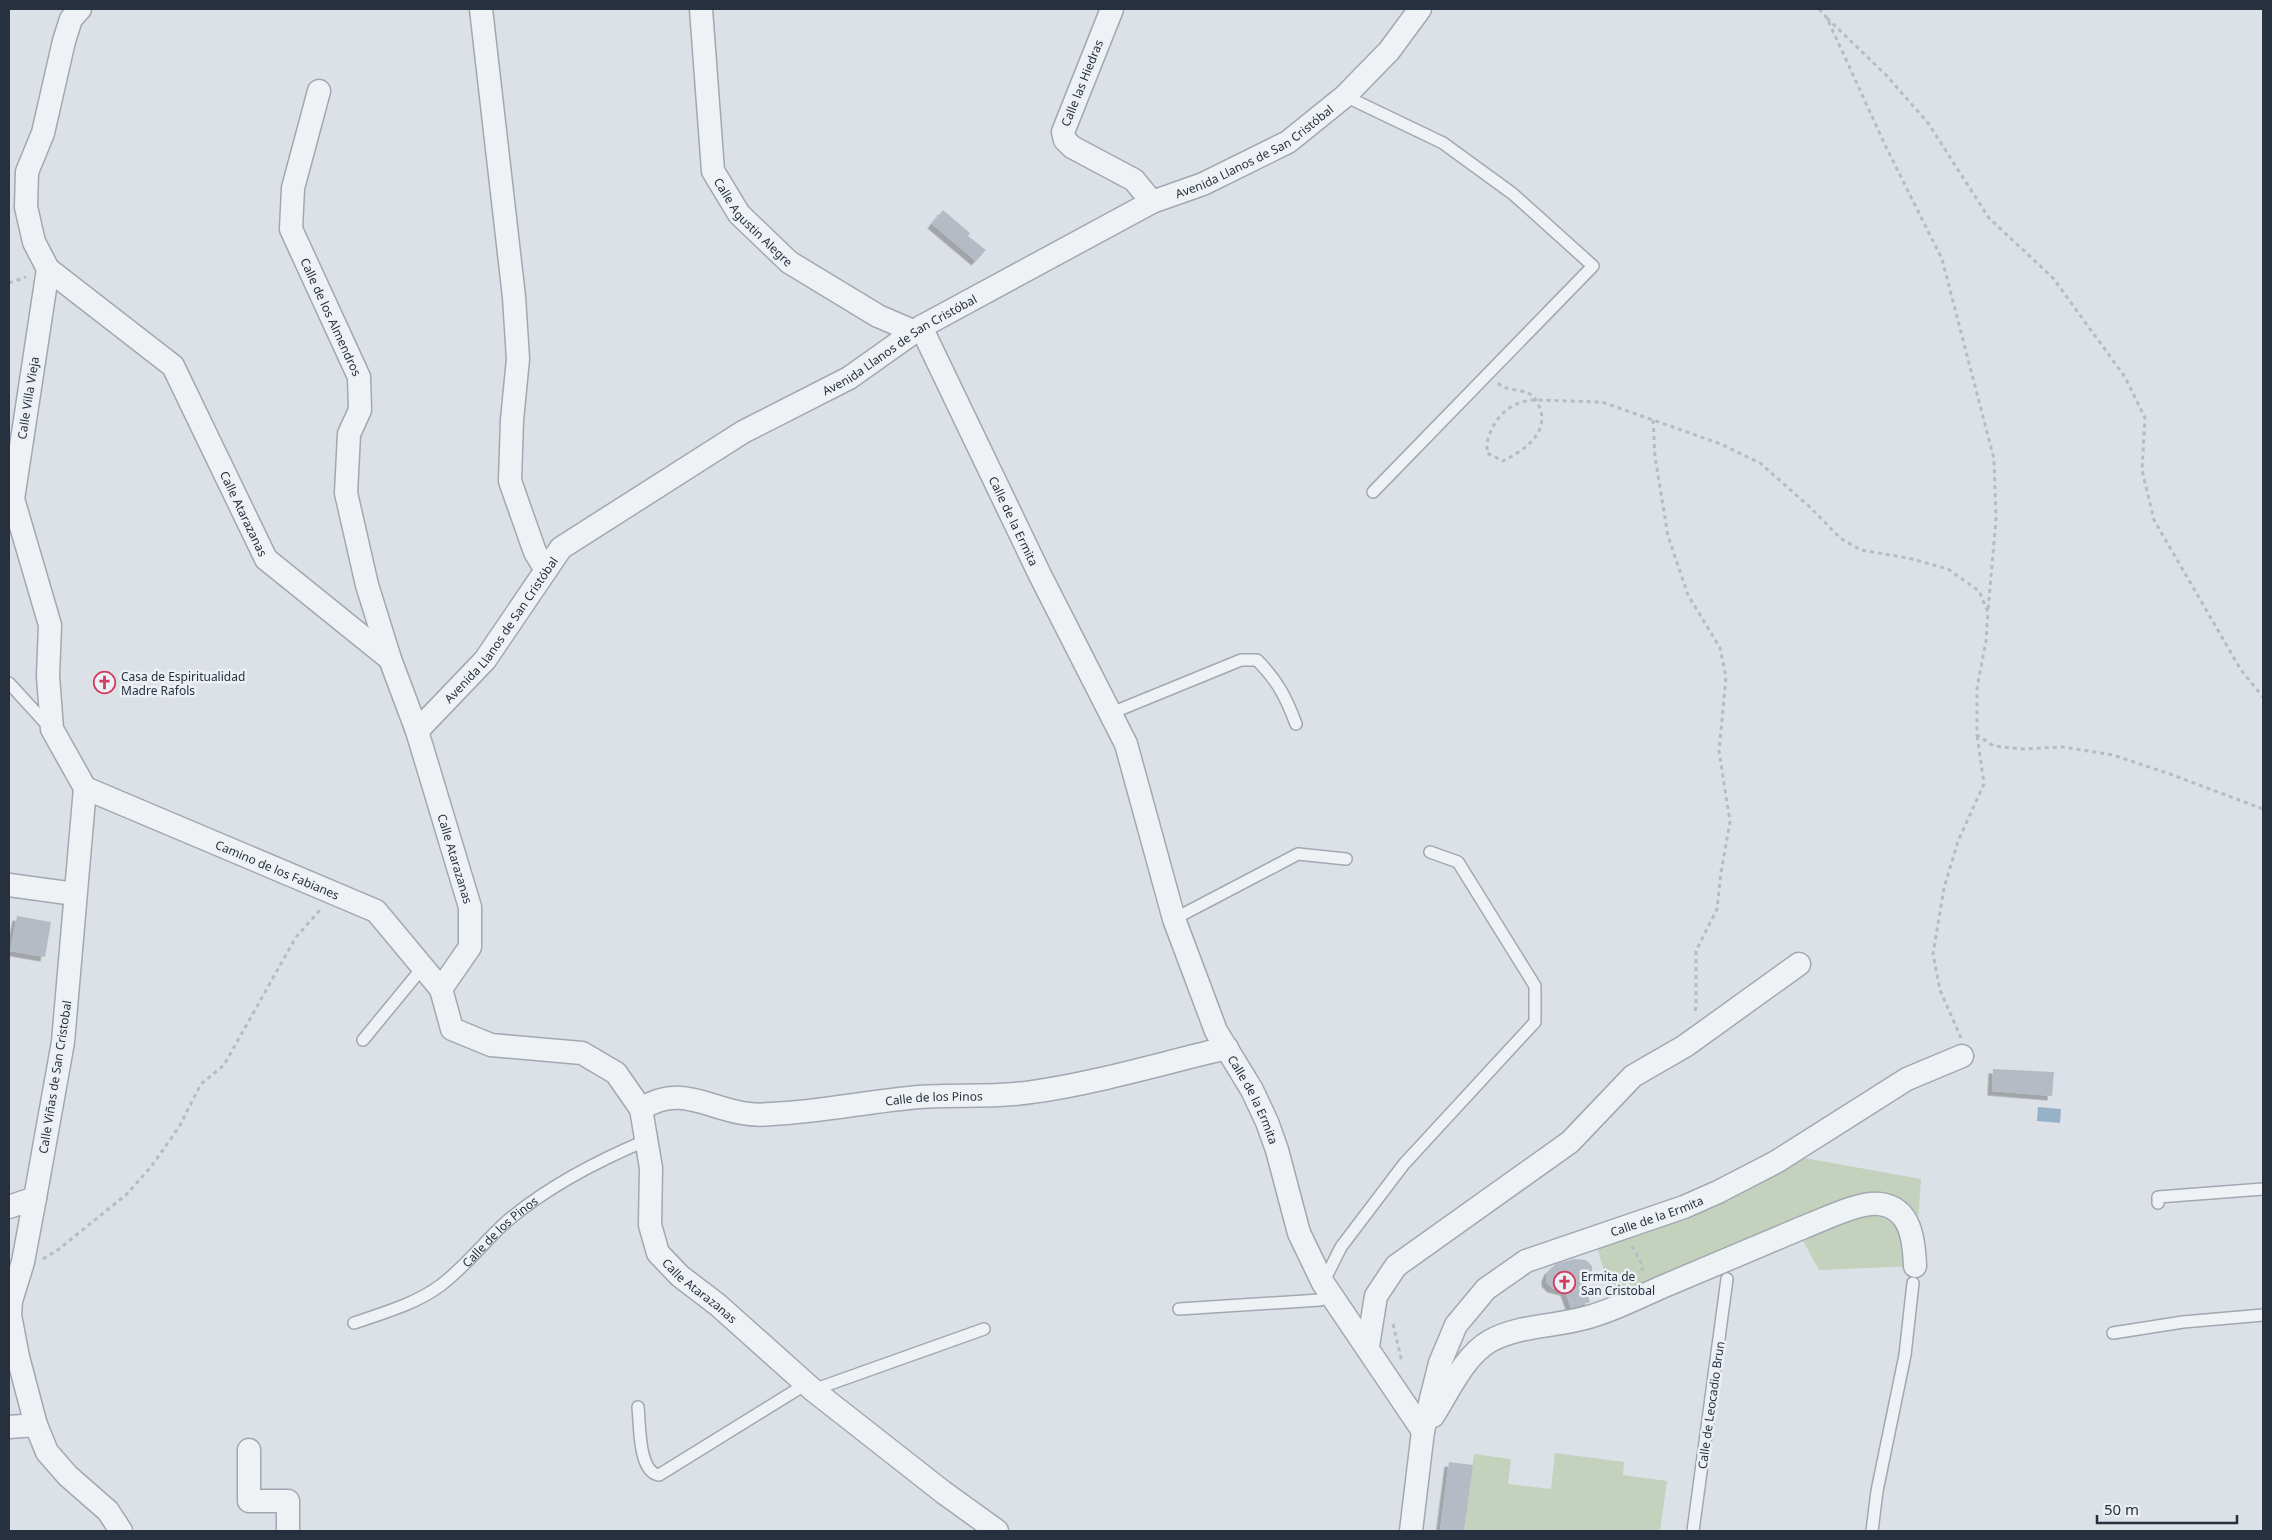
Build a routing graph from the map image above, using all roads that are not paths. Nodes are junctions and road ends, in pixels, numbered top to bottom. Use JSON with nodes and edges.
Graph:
{"nodes":[{"id":1,"x":80,"y":9,"type":"edge"},
{"id":2,"x":481,"y":9,"type":"edge"},
{"id":3,"x":701,"y":9,"type":"edge"},
{"id":4,"x":1112,"y":9,"type":"edge"},
{"id":5,"x":1420,"y":9,"type":"edge"},
{"id":6,"x":319,"y":91,"type":"dead end"},
{"id":7,"x":1345,"y":96,"type":"junction"},
{"id":8,"x":1152,"y":202,"type":"junction"},
{"id":9,"x":48,"y":269,"type":"junction"},
{"id":10,"x":917,"y":329,"type":"junction"},
{"id":11,"x":1373,"y":492,"type":"dead end"},
{"id":12,"x":546,"y":570,"type":"junction"},
{"id":13,"x":390,"y":659,"type":"junction"},
{"id":14,"x":9,"y":683,"type":"edge"},
{"id":15,"x":1109,"y":714,"type":"junction"},
{"id":16,"x":1296,"y":724,"type":"dead end"},
{"id":17,"x":52,"y":729,"type":"junction"},
{"id":18,"x":417,"y":731,"type":"junction"},
{"id":19,"x":85,"y":788,"type":"junction"},
{"id":20,"x":1430,"y":852,"type":"dead end"},
{"id":21,"x":1346,"y":859,"type":"dead end"},
{"id":22,"x":9,"y":885,"type":"edge"},
{"id":23,"x":75,"y":894,"type":"junction"},
{"id":24,"x":1174,"y":918,"type":"junction"},
{"id":25,"x":1799,"y":964,"type":"dead end"},
{"id":26,"x":423,"y":967,"type":"junction"},
{"id":27,"x":441,"y":989,"type":"junction"},
{"id":28,"x":363,"y":1040,"type":"dead end"},
{"id":29,"x":1227,"y":1048,"type":"junction"},
{"id":30,"x":1962,"y":1056,"type":"road end"},
{"id":31,"x":641,"y":1109,"type":"junction"},
{"id":32,"x":647,"y":1140,"type":"junction"},
{"id":33,"x":2263,"y":1190,"type":"edge"},
{"id":34,"x":35,"y":1198,"type":"junction"},
{"id":35,"x":2158,"y":1203,"type":"dead end"},
{"id":36,"x":9,"y":1207,"type":"edge"},
{"id":37,"x":1914,"y":1274,"type":"joint"},
{"id":38,"x":1727,"y":1279,"type":"dead end"},
{"id":39,"x":1328,"y":1289,"type":"junction"},
{"id":40,"x":1179,"y":1309,"type":"dead end"},
{"id":41,"x":2263,"y":1315,"type":"edge"},
{"id":42,"x":354,"y":1322,"type":"dead end"},
{"id":43,"x":984,"y":1329,"type":"dead end"},
{"id":44,"x":2113,"y":1333,"type":"dead end"},
{"id":45,"x":1368,"y":1346,"type":"junction"},
{"id":46,"x":810,"y":1387,"type":"junction"},
{"id":47,"x":638,"y":1407,"type":"dead end"},
{"id":48,"x":36,"y":1425,"type":"junction"},
{"id":49,"x":9,"y":1427,"type":"edge"},
{"id":50,"x":1424,"y":1431,"type":"junction"},
{"id":51,"x":249,"y":1450,"type":"dead end"},
{"id":52,"x":122,"y":1531,"type":"edge"},
{"id":53,"x":288,"y":1531,"type":"edge"},
{"id":54,"x":997,"y":1531,"type":"edge"},
{"id":55,"x":1410,"y":1531,"type":"edge"},
{"id":56,"x":1693,"y":1531,"type":"edge"},
{"id":57,"x":1872,"y":1531,"type":"edge"}],
"edges":[{"from":1,"to":9,"type":"street"},
{"from":2,"to":12,"type":"street"},
{"from":3,"to":10,"type":"street","name":"Calle Agustin Alegre"},
{"from":4,"to":8,"type":"street","name":"Calle las Hiedras"},
{"from":5,"to":7,"type":"street","name":"Avenida Llanos de San Cristóbal"},
{"from":6,"to":13,"type":"street","name":"Calle de los Almendros"},
{"from":7,"to":8,"type":"street","name":"Avenida Llanos de San Cristóbal"},
{"from":7,"to":11,"type":"lane"},
{"from":8,"to":10,"type":"street","name":"Avenida Llanos de San Cristóbal"},
{"from":9,"to":13,"type":"street","name":"Calle Atarazanas"},
{"from":9,"to":17,"type":"street","name":"Calle Villa Vieja"},
{"from":10,"to":12,"type":"street","name":"Avenida Llanos de San Cristóbal"},
{"from":10,"to":15,"type":"street","name":"Calle de la Ermita"},
{"from":12,"to":18,"type":"street","name":"Avenida Llanos de San Cristóbal"},
{"from":13,"to":18,"type":"street","name":"Calle Atarazanas"},
{"from":14,"to":17,"type":"lane"},
{"from":15,"to":16,"type":"lane"},
{"from":15,"to":24,"type":"street","name":"Calle de la Ermita"},
{"from":17,"to":19,"type":"street","name":"Calle Villa Vieja"},
{"from":18,"to":27,"type":"street","name":"Calle Atarazanas"},
{"from":19,"to":23,"type":"street","name":"Calle Viñas de San Cristobal"},
{"from":19,"to":26,"type":"street","name":"Camino de los Fabianes"},
{"from":20,"to":39,"type":"lane"},
{"from":21,"to":24,"type":"lane"},
{"from":22,"to":23,"type":"street"},
{"from":23,"to":34,"type":"street","name":"Calle Viñas de San Cristobal"},
{"from":24,"to":29,"type":"street","name":"Calle de la Ermita"},
{"from":25,"to":45,"type":"street"},
{"from":26,"to":27,"type":"street","name":"Camino de los Fabianes"},
{"from":26,"to":28,"type":"lane"},
{"from":27,"to":31,"type":"street","name":"Calle Atarazanas"},
{"from":29,"to":31,"type":"street","name":"Calle de los Pinos"},
{"from":29,"to":39,"type":"street","name":"Calle de la Ermita"},
{"from":30,"to":50,"type":"street","name":"Calle de la Ermita"},
{"from":31,"to":32,"type":"street","name":"Calle Atarazanas"},
{"from":32,"to":42,"type":"lane","name":"Calle de los Pinos"},
{"from":32,"to":46,"type":"street","name":"Calle Atarazanas"},
{"from":33,"to":35,"type":"lane"},
{"from":34,"to":36,"type":"street"},
{"from":34,"to":48,"type":"street","name":"Calle Viñas de San Cristobal"},
{"from":37,"to":50,"type":"street","name":"Calle de la Ermita"},
{"from":37,"to":57,"type":"lane"},
{"from":38,"to":56,"type":"lane","name":"Calle de Leocadio Brun"},
{"from":39,"to":40,"type":"lane"},
{"from":39,"to":45,"type":"street","name":"Calle de la Ermita"},
{"from":41,"to":44,"type":"lane"},
{"from":43,"to":46,"type":"lane"},
{"from":45,"to":50,"type":"street","name":"Calle de la Ermita"},
{"from":46,"to":47,"type":"lane"},
{"from":46,"to":54,"type":"street","name":"Calle Atarazanas"},
{"from":48,"to":49,"type":"street"},
{"from":48,"to":52,"type":"street","name":"Calle Viñas de San Cristobal"},
{"from":50,"to":55,"type":"street","name":"Calle de la Ermita"},
{"from":51,"to":53,"type":"street"}]}
